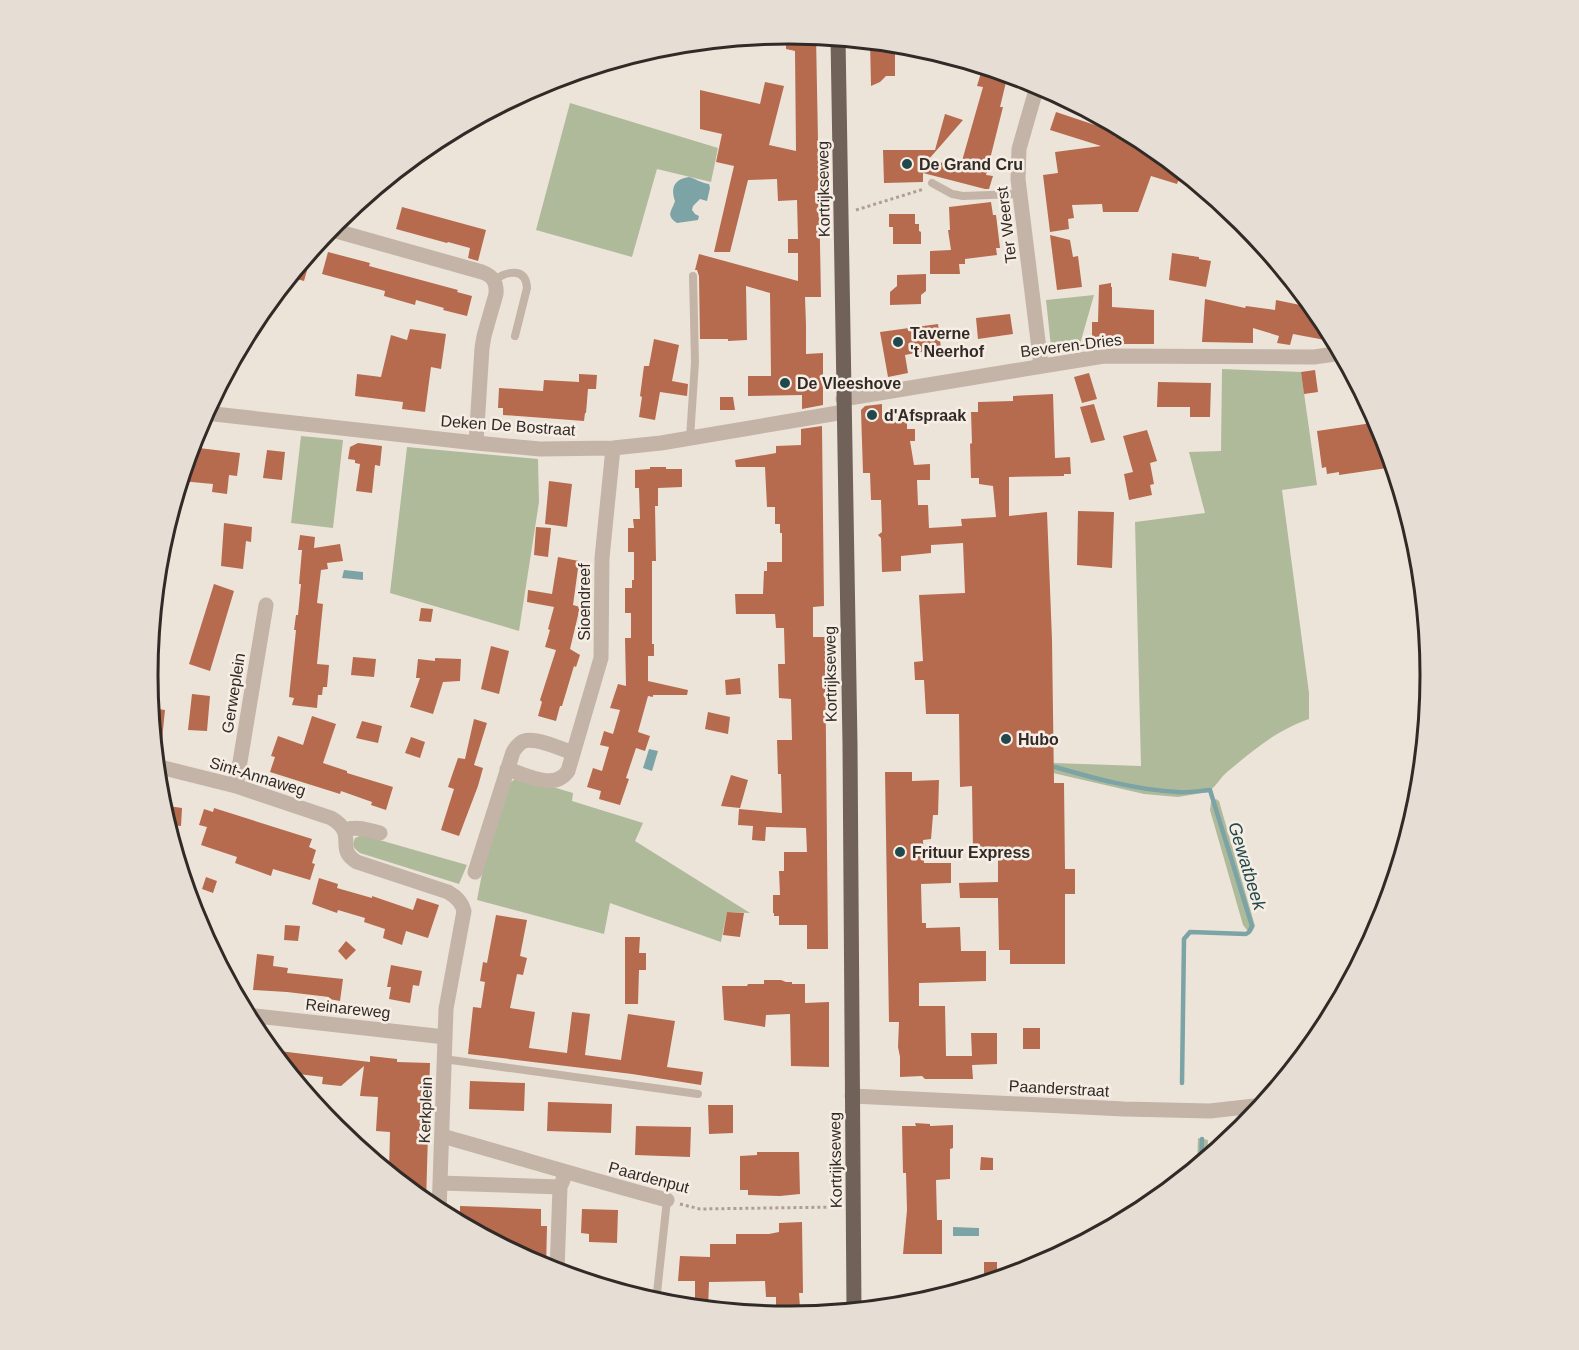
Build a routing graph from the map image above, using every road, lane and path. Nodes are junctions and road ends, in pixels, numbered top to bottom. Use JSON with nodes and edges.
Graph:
{"nodes":[{"id":1,"x":838,"y":46,"type":"edge"},
{"id":2,"x":1035,"y":94,"type":"edge"},
{"id":3,"x":932,"y":183,"type":"joint"},
{"id":4,"x":1020,"y":194,"type":"junction"},
{"id":5,"x":856,"y":210,"type":"dead end"},
{"id":6,"x":339,"y":232,"type":"edge"},
{"id":7,"x":693,"y":276,"type":"dead end"},
{"id":8,"x":494,"y":280,"type":"junction"},
{"id":9,"x":515,"y":336,"type":"dead end"},
{"id":10,"x":1333,"y":354,"type":"edge"},
{"id":11,"x":1041,"y":365,"type":"junction"},
{"id":12,"x":843,"y":405,"type":"junction"},
{"id":13,"x":215,"y":414,"type":"edge"},
{"id":14,"x":690,"y":438,"type":"junction"},
{"id":15,"x":476,"y":443,"type":"junction"},
{"id":16,"x":613,"y":448,"type":"junction"},
{"id":17,"x":266,"y":605,"type":"dead end"},
{"id":18,"x":573,"y":753,"type":"junction"},
{"id":19,"x":165,"y":768,"type":"edge"},
{"id":20,"x":507,"y":769,"type":"junction"},
{"id":21,"x":236,"y":786,"type":"junction"},
{"id":22,"x":344,"y":830,"type":"junction"},
{"id":23,"x":380,"y":833,"type":"dead end"},
{"id":24,"x":475,"y":872,"type":"dead end"},
{"id":25,"x":258,"y":1016,"type":"edge"},
{"id":26,"x":445,"y":1038,"type":"junction"},
{"id":27,"x":444,"y":1059,"type":"junction"},
{"id":28,"x":698,"y":1094,"type":"dead end"},
{"id":29,"x":852,"y":1096,"type":"junction"},
{"id":30,"x":1250,"y":1106,"type":"edge"},
{"id":31,"x":442,"y":1136,"type":"junction"},
{"id":32,"x":563,"y":1180,"type":"junction"},
{"id":33,"x":440,"y":1183,"type":"junction"},
{"id":34,"x":439,"y":1200,"type":"edge"},
{"id":35,"x":667,"y":1200,"type":"junction"},
{"id":36,"x":853,"y":1207,"type":"junction"},
{"id":37,"x":558,"y":1262,"type":"edge"},
{"id":38,"x":657,"y":1292,"type":"edge"},
{"id":39,"x":854,"y":1303,"type":"edge"}],
"edges":[{"from":1,"to":12,"type":"main road","name":"Kortrijkseweg"},
{"from":2,"to":4,"type":"street","name":"Ter Weerst"},
{"from":3,"to":4,"type":"lane"},
{"from":3,"to":5,"type":"path"},
{"from":4,"to":11,"type":"street","name":"Ter Weerst"},
{"from":6,"to":8,"type":"street"},
{"from":7,"to":14,"type":"lane"},
{"from":8,"to":9,"type":"lane"},
{"from":8,"to":15,"type":"street"},
{"from":10,"to":11,"type":"street","name":"Beveren-Dries"},
{"from":11,"to":12,"type":"street","name":"Beveren-Dries"},
{"from":12,"to":14,"type":"street","name":"Deken De Bostraat"},
{"from":12,"to":29,"type":"main road","name":"Kortrijkseweg"},
{"from":13,"to":15,"type":"street","name":"Deken De Bostraat"},
{"from":14,"to":16,"type":"street","name":"Deken De Bostraat"},
{"from":15,"to":16,"type":"street","name":"Deken De Bostraat"},
{"from":16,"to":18,"type":"street","name":"Sioendreef"},
{"from":17,"to":21,"type":"street","name":"Gerweplein"},
{"from":18,"to":20,"type":"street"},
{"from":18,"to":20,"type":"street","name":"Sioendreef"},
{"from":19,"to":21,"type":"street","name":"Sint-Annaweg"},
{"from":20,"to":24,"type":"street"},
{"from":21,"to":22,"type":"street","name":"Sint-Annaweg"},
{"from":22,"to":23,"type":"street"},
{"from":22,"to":26,"type":"street"},
{"from":25,"to":26,"type":"street","name":"Reinareweg"},
{"from":26,"to":27,"type":"street","name":"Kerkplein"},
{"from":27,"to":28,"type":"lane"},
{"from":27,"to":31,"type":"street","name":"Kerkplein"},
{"from":29,"to":30,"type":"street","name":"Paanderstraat"},
{"from":29,"to":36,"type":"main road","name":"Kortrijkseweg"},
{"from":31,"to":32,"type":"street","name":"Paardenput"},
{"from":31,"to":33,"type":"street","name":"Kerkplein"},
{"from":32,"to":33,"type":"street"},
{"from":32,"to":35,"type":"street","name":"Paardenput"},
{"from":32,"to":37,"type":"street"},
{"from":33,"to":34,"type":"street","name":"Kerkplein"},
{"from":35,"to":36,"type":"path","name":"Paardenput"},
{"from":35,"to":38,"type":"lane"},
{"from":36,"to":39,"type":"main road","name":"Kortrijkseweg"}]}
